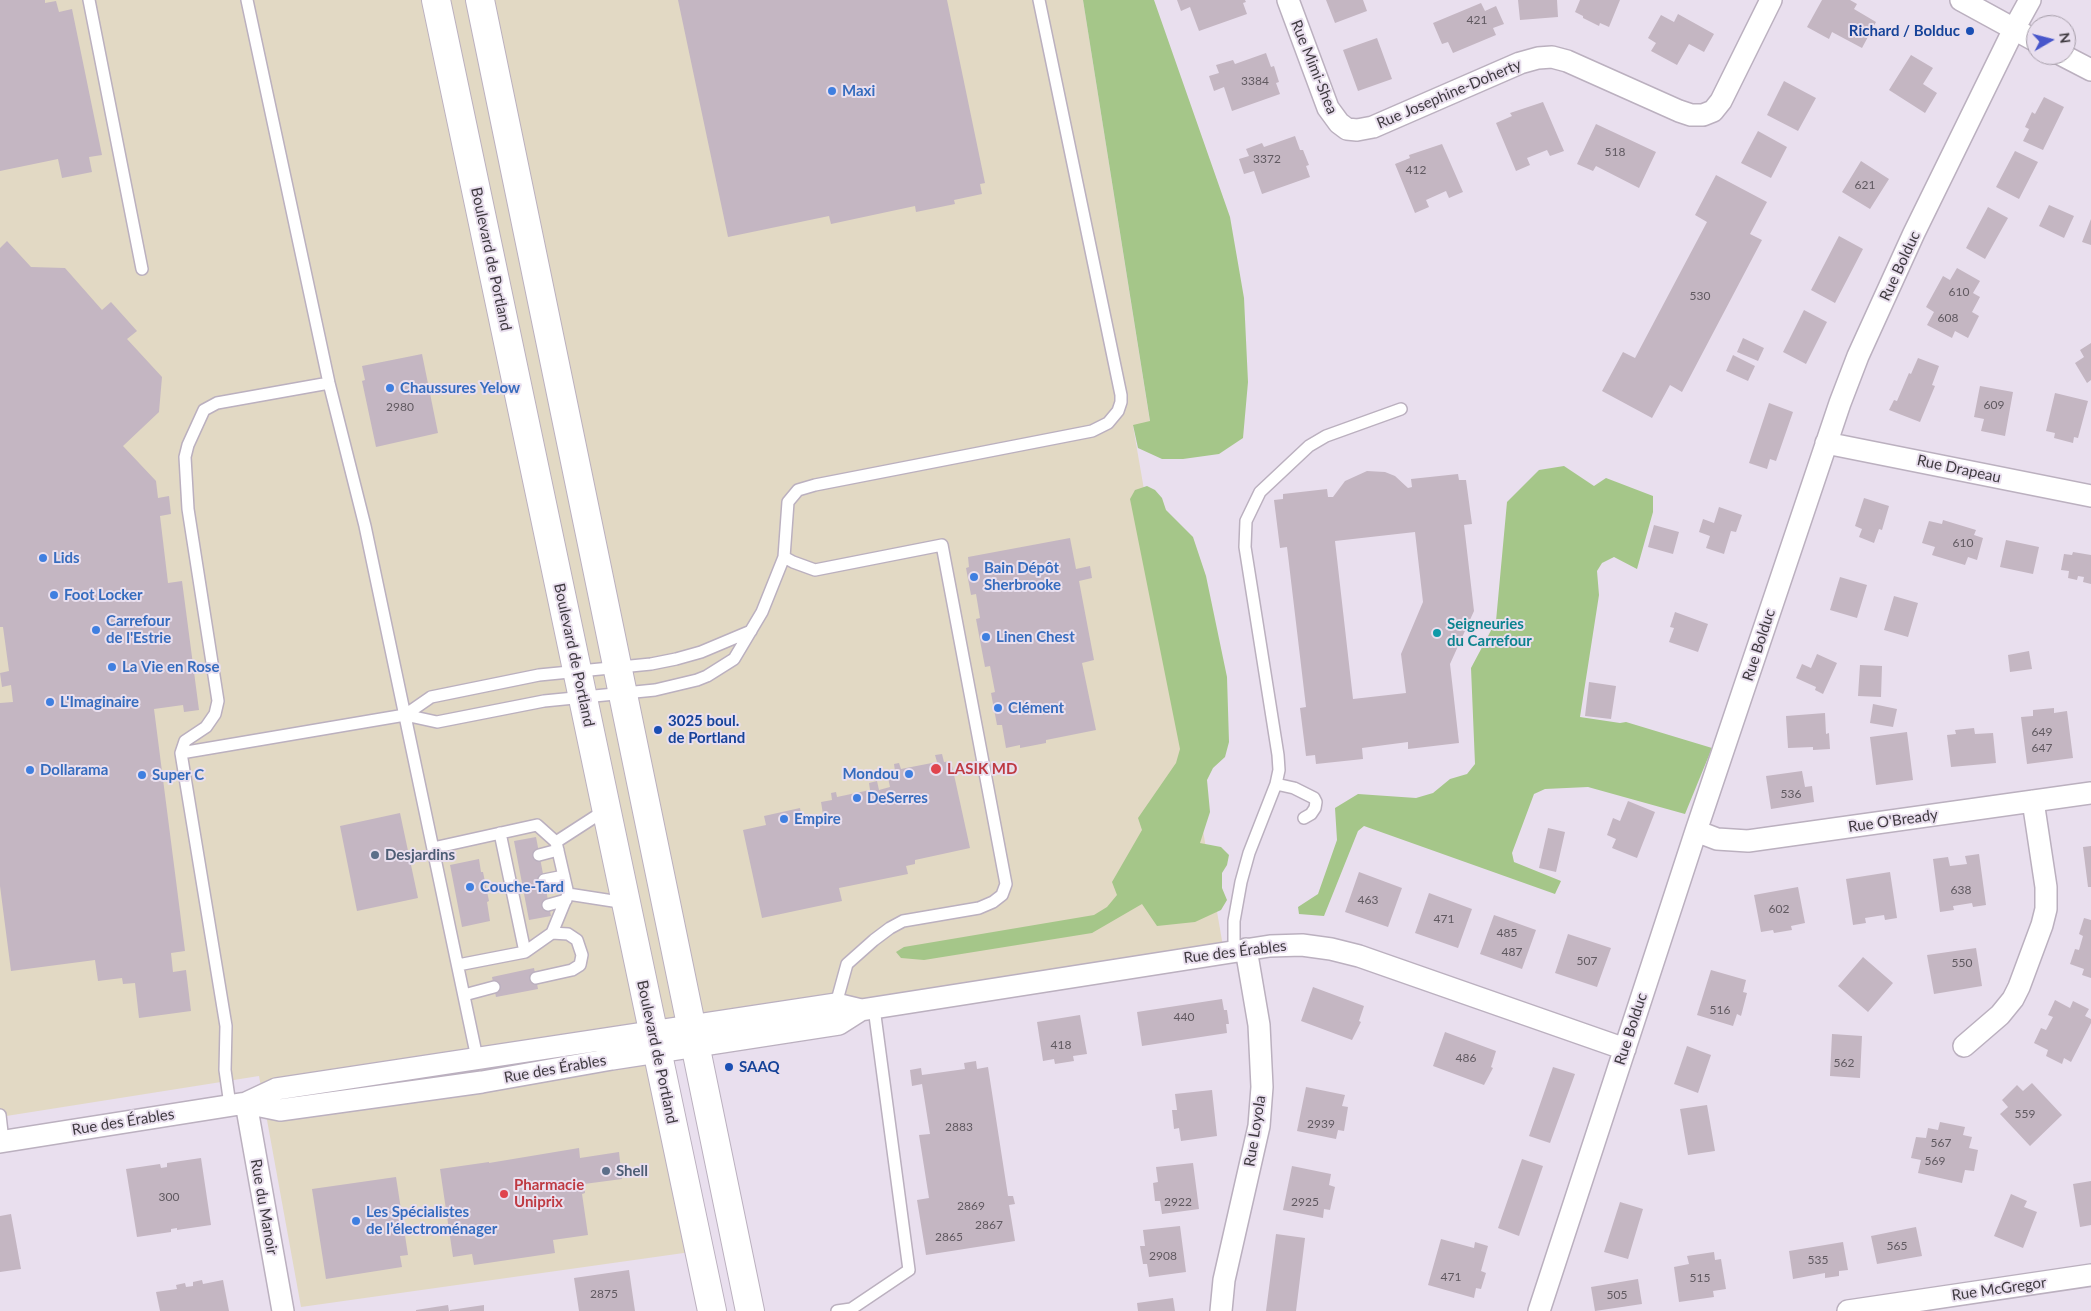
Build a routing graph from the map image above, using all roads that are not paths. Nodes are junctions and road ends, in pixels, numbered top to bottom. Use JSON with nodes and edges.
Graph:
{"nodes":[{"id":1,"x":89,"y":0,"type":"edge"},
{"id":2,"x":247,"y":0,"type":"edge"},
{"id":3,"x":436,"y":0,"type":"edge"},
{"id":4,"x":480,"y":0,"type":"edge"},
{"id":5,"x":1039,"y":0,"type":"edge"},
{"id":6,"x":1288,"y":0,"type":"edge"},
{"id":7,"x":1771,"y":0,"type":"edge"},
{"id":8,"x":1961,"y":0,"type":"edge"},
{"id":9,"x":2030,"y":0,"type":"edge"},
{"id":10,"x":2014,"y":29,"type":"junction"},
{"id":11,"x":2026,"y":36,"type":"edge"},
{"id":12,"x":2076,"y":62,"type":"edge"},
{"id":13,"x":2091,"y":70,"type":"edge"},
{"id":14,"x":1347,"y":129,"type":"joint"},
{"id":15,"x":142,"y":269,"type":"dead end"},
{"id":16,"x":328,"y":383,"type":"junction"},
{"id":17,"x":1401,"y":409,"type":"dead end"},
{"id":18,"x":1826,"y":443,"type":"junction"},
{"id":19,"x":2091,"y":496,"type":"edge"},
{"id":20,"x":784,"y":557,"type":"junction"},
{"id":21,"x":751,"y":631,"type":"junction"},
{"id":22,"x":620,"y":680,"type":"junction"},
{"id":23,"x":580,"y":684,"type":"junction"},
{"id":24,"x":405,"y":715,"type":"junction"},
{"id":25,"x":181,"y":753,"type":"junction"},
{"id":26,"x":1276,"y":784,"type":"junction"},
{"id":27,"x":2091,"y":793,"type":"edge"},
{"id":28,"x":2034,"y":801,"type":"junction"},
{"id":29,"x":606,"y":809,"type":"junction"},
{"id":30,"x":1304,"y":818,"type":"dead end"},
{"id":31,"x":1696,"y":831,"type":"junction"},
{"id":32,"x":500,"y":833,"type":"junction"},
{"id":33,"x":557,"y":846,"type":"junction"},
{"id":34,"x":433,"y":848,"type":"junction"},
{"id":35,"x":539,"y":854,"type":"dead end"},
{"id":36,"x":564,"y":876,"type":"junction"},
{"id":37,"x":544,"y":880,"type":"dead end"},
{"id":38,"x":567,"y":897,"type":"junction"},
{"id":39,"x":626,"y":903,"type":"junction"},
{"id":40,"x":548,"y":904,"type":"dead end"},
{"id":41,"x":552,"y":933,"type":"junction"},
{"id":42,"x":1240,"y":950,"type":"junction"},
{"id":43,"x":524,"y":952,"type":"junction"},
{"id":44,"x":458,"y":965,"type":"junction"},
{"id":45,"x":536,"y":978,"type":"dead end"},
{"id":46,"x":494,"y":987,"type":"dead end"},
{"id":47,"x":464,"y":995,"type":"junction"},
{"id":48,"x":836,"y":1004,"type":"junction"},
{"id":49,"x":868,"y":1009,"type":"junction"},
{"id":50,"x":693,"y":1037,"type":"junction"},
{"id":51,"x":655,"y":1042,"type":"junction"},
{"id":52,"x":1964,"y":1046,"type":"dead end"},
{"id":53,"x":1625,"y":1049,"type":"junction"},
{"id":54,"x":477,"y":1058,"type":"junction"},
{"id":55,"x":238,"y":1104,"type":"junction"},
{"id":56,"x":0,"y":1115,"type":"edge"},
{"id":57,"x":2,"y":1142,"type":"edge"},
{"id":58,"x":2091,"y":1275,"type":"edge"},
{"id":59,"x":283,"y":1311,"type":"edge"},
{"id":60,"x":712,"y":1311,"type":"edge"},
{"id":61,"x":750,"y":1311,"type":"edge"},
{"id":62,"x":837,"y":1311,"type":"edge"},
{"id":63,"x":1221,"y":1311,"type":"edge"},
{"id":64,"x":1539,"y":1311,"type":"edge"},
{"id":65,"x":1848,"y":1311,"type":"edge"}],
"edges":[{"from":1,"to":15,"type":"lane"},
{"from":2,"to":16,"type":"lane"},
{"from":3,"to":23,"type":"main road","name":"Boulevard de Portland"},
{"from":4,"to":22,"type":"main road"},
{"from":5,"to":20,"type":"lane"},
{"from":6,"to":14,"type":"street","name":"Rue Mimi-Shea"},
{"from":7,"to":14,"type":"street","name":"Rue Josephine-Doherty"},
{"from":8,"to":10,"type":"street"},
{"from":9,"to":10,"type":"street","name":"Rue Bolduc"},
{"from":10,"to":11,"type":"street"},
{"from":10,"to":18,"type":"street","name":"Rue Bolduc"},
{"from":12,"to":13,"type":"street"},
{"from":16,"to":24,"type":"lane"},
{"from":16,"to":25,"type":"lane"},
{"from":17,"to":26,"type":"lane"},
{"from":18,"to":19,"type":"street","name":"Rue Drapeau"},
{"from":18,"to":31,"type":"street","name":"Rue Bolduc"},
{"from":20,"to":21,"type":"lane"},
{"from":20,"to":48,"type":"lane"},
{"from":21,"to":22,"type":"lane"},
{"from":21,"to":22,"type":"lane"},
{"from":22,"to":23,"type":"lane"},
{"from":22,"to":23,"type":"lane"},
{"from":22,"to":50,"type":"main road"},
{"from":23,"to":24,"type":"lane"},
{"from":23,"to":24,"type":"lane"},
{"from":23,"to":29,"type":"main road","name":"Boulevard de Portland"},
{"from":24,"to":25,"type":"lane"},
{"from":24,"to":34,"type":"lane"},
{"from":25,"to":55,"type":"lane"},
{"from":26,"to":30,"type":"lane"},
{"from":26,"to":42,"type":"lane"},
{"from":27,"to":28,"type":"street","name":"Rue O'Bready"},
{"from":28,"to":31,"type":"street","name":"Rue O'Bready"},
{"from":28,"to":52,"type":"street"},
{"from":29,"to":33,"type":"lane"},
{"from":29,"to":39,"type":"main road","name":"Boulevard de Portland"},
{"from":31,"to":53,"type":"street","name":"Rue Bolduc"},
{"from":32,"to":33,"type":"lane"},
{"from":32,"to":34,"type":"lane"},
{"from":32,"to":43,"type":"lane"},
{"from":33,"to":35,"type":"lane"},
{"from":33,"to":36,"type":"lane"},
{"from":34,"to":44,"type":"lane"},
{"from":36,"to":37,"type":"lane"},
{"from":36,"to":38,"type":"lane"},
{"from":38,"to":39,"type":"lane"},
{"from":38,"to":40,"type":"lane"},
{"from":38,"to":41,"type":"lane"},
{"from":39,"to":51,"type":"main road","name":"Boulevard de Portland"},
{"from":41,"to":43,"type":"lane"},
{"from":41,"to":45,"type":"lane"},
{"from":42,"to":49,"type":"street","name":"Rue des Érables"},
{"from":42,"to":53,"type":"street","name":"Rue des Érables"},
{"from":42,"to":63,"type":"street","name":"Rue Loyola"},
{"from":43,"to":44,"type":"lane"},
{"from":44,"to":47,"type":"lane"},
{"from":46,"to":47,"type":"lane"},
{"from":47,"to":54,"type":"lane"},
{"from":48,"to":49,"type":"street","name":"Rue des Érables"},
{"from":48,"to":50,"type":"street","name":"Rue des Érables"},
{"from":49,"to":50,"type":"street","name":"Rue des Érables"},
{"from":49,"to":62,"type":"lane"},
{"from":50,"to":51,"type":"street","name":"Rue des Érables"},
{"from":50,"to":61,"type":"main road"},
{"from":51,"to":54,"type":"street","name":"Rue des Érables"},
{"from":51,"to":55,"type":"street","name":"Rue des Érables"},
{"from":51,"to":60,"type":"main road","name":"Boulevard de Portland"},
{"from":53,"to":64,"type":"street","name":"Rue Bolduc"},
{"from":54,"to":55,"type":"street","name":"Rue des Érables"},
{"from":55,"to":57,"type":"street","name":"Rue des Érables"},
{"from":55,"to":59,"type":"street","name":"Rue du Manoir"},
{"from":56,"to":57,"type":"lane"},
{"from":58,"to":65,"type":"street","name":"Rue McGregor"}]}
